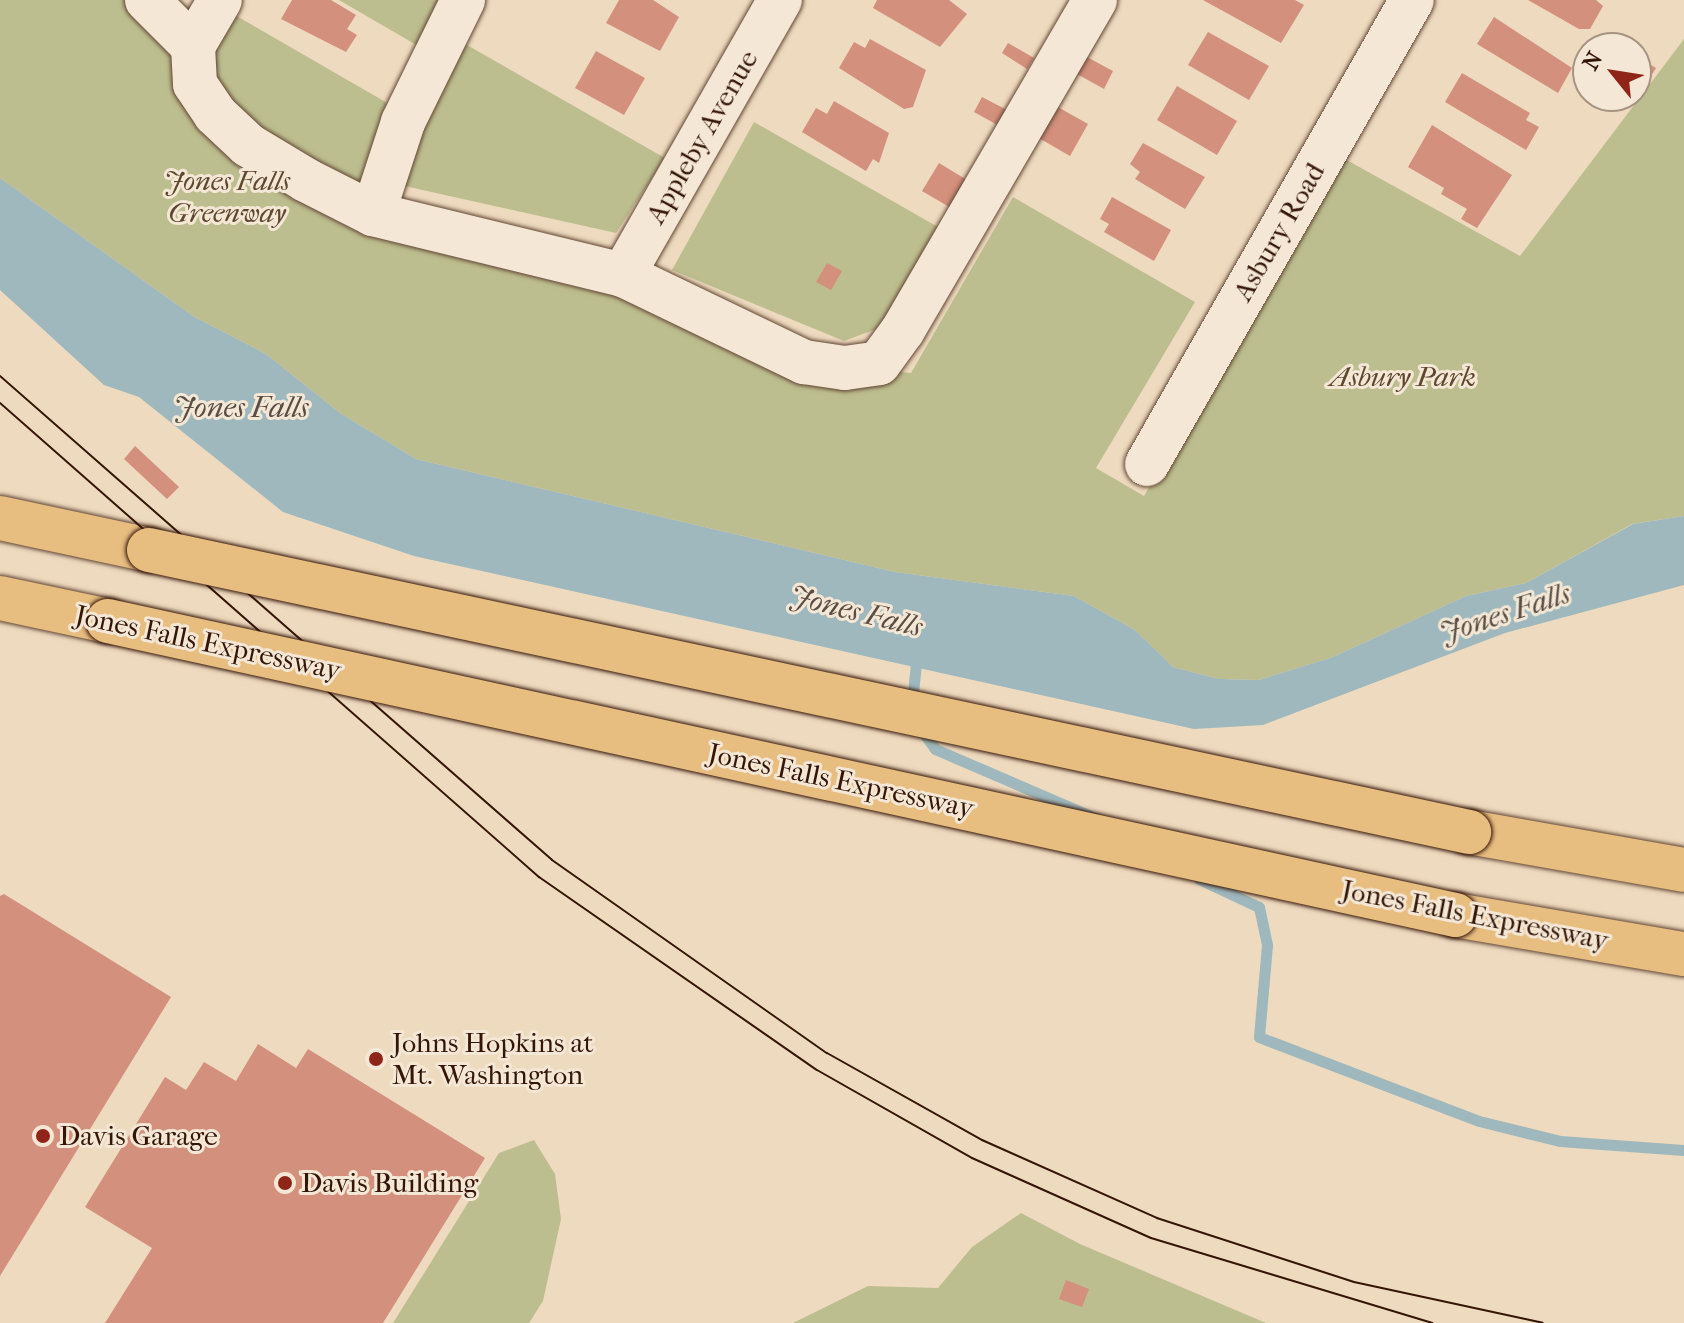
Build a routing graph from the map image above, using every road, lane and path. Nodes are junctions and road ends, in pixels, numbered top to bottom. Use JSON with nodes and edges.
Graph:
{"nodes":[{"id":1,"x":147,"y":0,"type":"edge"},
{"id":2,"x":220,"y":0,"type":"edge"},
{"id":3,"x":463,"y":0,"type":"edge"},
{"id":4,"x":780,"y":0,"type":"edge"},
{"id":5,"x":1095,"y":0,"type":"edge"},
{"id":6,"x":1412,"y":0,"type":"edge"},
{"id":7,"x":193,"y":46,"type":"junction"},
{"id":8,"x":373,"y":214,"type":"junction"},
{"id":9,"x":623,"y":275,"type":"junction"},
{"id":10,"x":1147,"y":464,"type":"dead end"},
{"id":11,"x":0,"y":518,"type":"edge"},
{"id":12,"x":0,"y":598,"type":"edge"},
{"id":13,"x":1684,"y":870,"type":"edge"},
{"id":14,"x":1684,"y":954,"type":"edge"}],
"edges":[{"from":1,"to":7,"type":"street"},
{"from":2,"to":7,"type":"street"},
{"from":3,"to":8,"type":"street"},
{"from":4,"to":9,"type":"street","name":"Appleby Avenue"},
{"from":5,"to":9,"type":"street"},
{"from":6,"to":10,"type":"street","name":"Asbury Road"},
{"from":7,"to":8,"type":"street"},
{"from":8,"to":9,"type":"street"},
{"from":11,"to":13,"type":"highway","bridge":true},
{"from":12,"to":14,"type":"highway","name":"Jones Falls Expressway","bridge":true}]}
